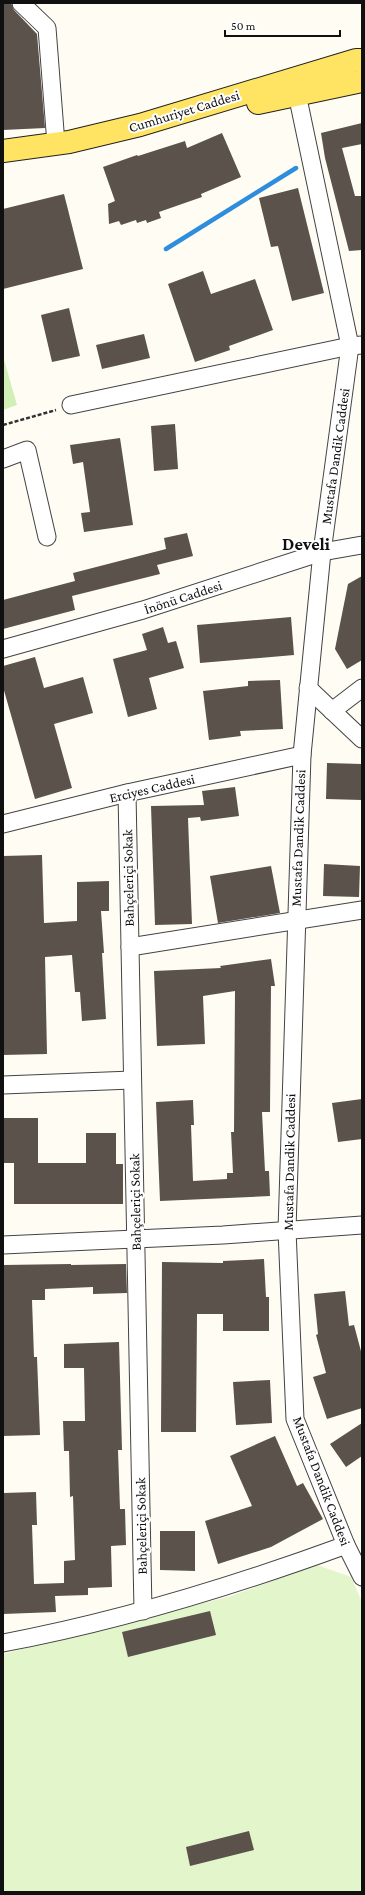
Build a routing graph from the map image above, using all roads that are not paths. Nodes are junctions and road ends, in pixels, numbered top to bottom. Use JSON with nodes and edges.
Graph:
{"nodes":[{"id":1,"x":21,"y":3,"type":"edge"},
{"id":2,"x":362,"y":60,"type":"edge"},
{"id":3,"x":362,"y":82,"type":"edge"},
{"id":4,"x":297,"y":94,"type":"junction"},
{"id":5,"x":56,"y":144,"type":"junction"},
{"id":6,"x":3,"y":152,"type":"edge"},
{"id":7,"x":3,"y":166,"type":"edge"},
{"id":8,"x":356,"y":345,"type":"edge"},
{"id":9,"x":71,"y":405,"type":"road end"},
{"id":10,"x":3,"y":459,"type":"edge"},
{"id":11,"x":47,"y":537,"type":"dead end"},
{"id":12,"x":362,"y":545,"type":"edge"},
{"id":13,"x":322,"y":552,"type":"junction"},
{"id":14,"x":3,"y":649,"type":"edge"},
{"id":15,"x":308,"y":688,"type":"junction"},
{"id":16,"x":362,"y":688,"type":"edge"},
{"id":17,"x":332,"y":711,"type":"junction"},
{"id":18,"x":362,"y":739,"type":"edge"},
{"id":19,"x":302,"y":755,"type":"junction"},
{"id":20,"x":127,"y":793,"type":"junction"},
{"id":21,"x":3,"y":824,"type":"edge"},
{"id":22,"x":362,"y":910,"type":"edge"},
{"id":23,"x":295,"y":922,"type":"junction"},
{"id":24,"x":130,"y":947,"type":"junction"},
{"id":25,"x":132,"y":1080,"type":"junction"},
{"id":26,"x":3,"y":1085,"type":"edge"},
{"id":27,"x":362,"y":1225,"type":"edge"},
{"id":28,"x":287,"y":1230,"type":"junction"},
{"id":29,"x":136,"y":1239,"type":"junction"},
{"id":30,"x":3,"y":1245,"type":"edge"},
{"id":31,"x":346,"y":1545,"type":"junction"},
{"id":32,"x":362,"y":1577,"type":"edge"},
{"id":33,"x":142,"y":1611,"type":"junction"},
{"id":34,"x":3,"y":1643,"type":"edge"}],
"edges":[{"from":1,"to":5,"type":"street"},
{"from":2,"to":5,"type":"main road","name":"Cumhuriyet Caddesi"},
{"from":3,"to":4,"type":"main road","name":"Cumhuriyet Caddesi"},
{"from":4,"to":7,"type":"main road","name":"Cumhuriyet Caddesi"},
{"from":4,"to":8,"type":"street","name":"Mustafa Dandik Caddesi"},
{"from":5,"to":6,"type":"main road","name":"Cumhuriyet Caddesi"},
{"from":8,"to":9,"type":"street"},
{"from":8,"to":13,"type":"street","name":"Mustafa Dandik Caddesi"},
{"from":10,"to":11,"type":"street"},
{"from":12,"to":13,"type":"street","name":"İnönü Caddesi"},
{"from":13,"to":14,"type":"street","name":"İnönü Caddesi"},
{"from":13,"to":15,"type":"street","name":"Mustafa Dandik Caddesi"},
{"from":15,"to":17,"type":"street"},
{"from":15,"to":19,"type":"street","name":"Mustafa Dandik Caddesi"},
{"from":16,"to":17,"type":"street"},
{"from":17,"to":18,"type":"street"},
{"from":19,"to":20,"type":"street","name":"Erciyes Caddesi"},
{"from":19,"to":23,"type":"street","name":"Mustafa Dandik Caddesi"},
{"from":20,"to":21,"type":"street","name":"Erciyes Caddesi"},
{"from":20,"to":24,"type":"street","name":"Bahçeleriçi Sokak"},
{"from":22,"to":23,"type":"street"},
{"from":23,"to":24,"type":"street"},
{"from":23,"to":28,"type":"street","name":"Mustafa Dandik Caddesi"},
{"from":24,"to":25,"type":"street","name":"Bahçeleriçi Sokak"},
{"from":25,"to":26,"type":"street"},
{"from":25,"to":29,"type":"street","name":"Bahçeleriçi Sokak"},
{"from":27,"to":28,"type":"street"},
{"from":28,"to":29,"type":"street"},
{"from":28,"to":31,"type":"street","name":"Mustafa Dandik Caddesi"},
{"from":29,"to":30,"type":"street"},
{"from":29,"to":33,"type":"street","name":"Bahçeleriçi Sokak"},
{"from":31,"to":32,"type":"street","name":"Mustafa Dandik Caddesi"},
{"from":31,"to":33,"type":"street"},
{"from":33,"to":34,"type":"street"}]}
